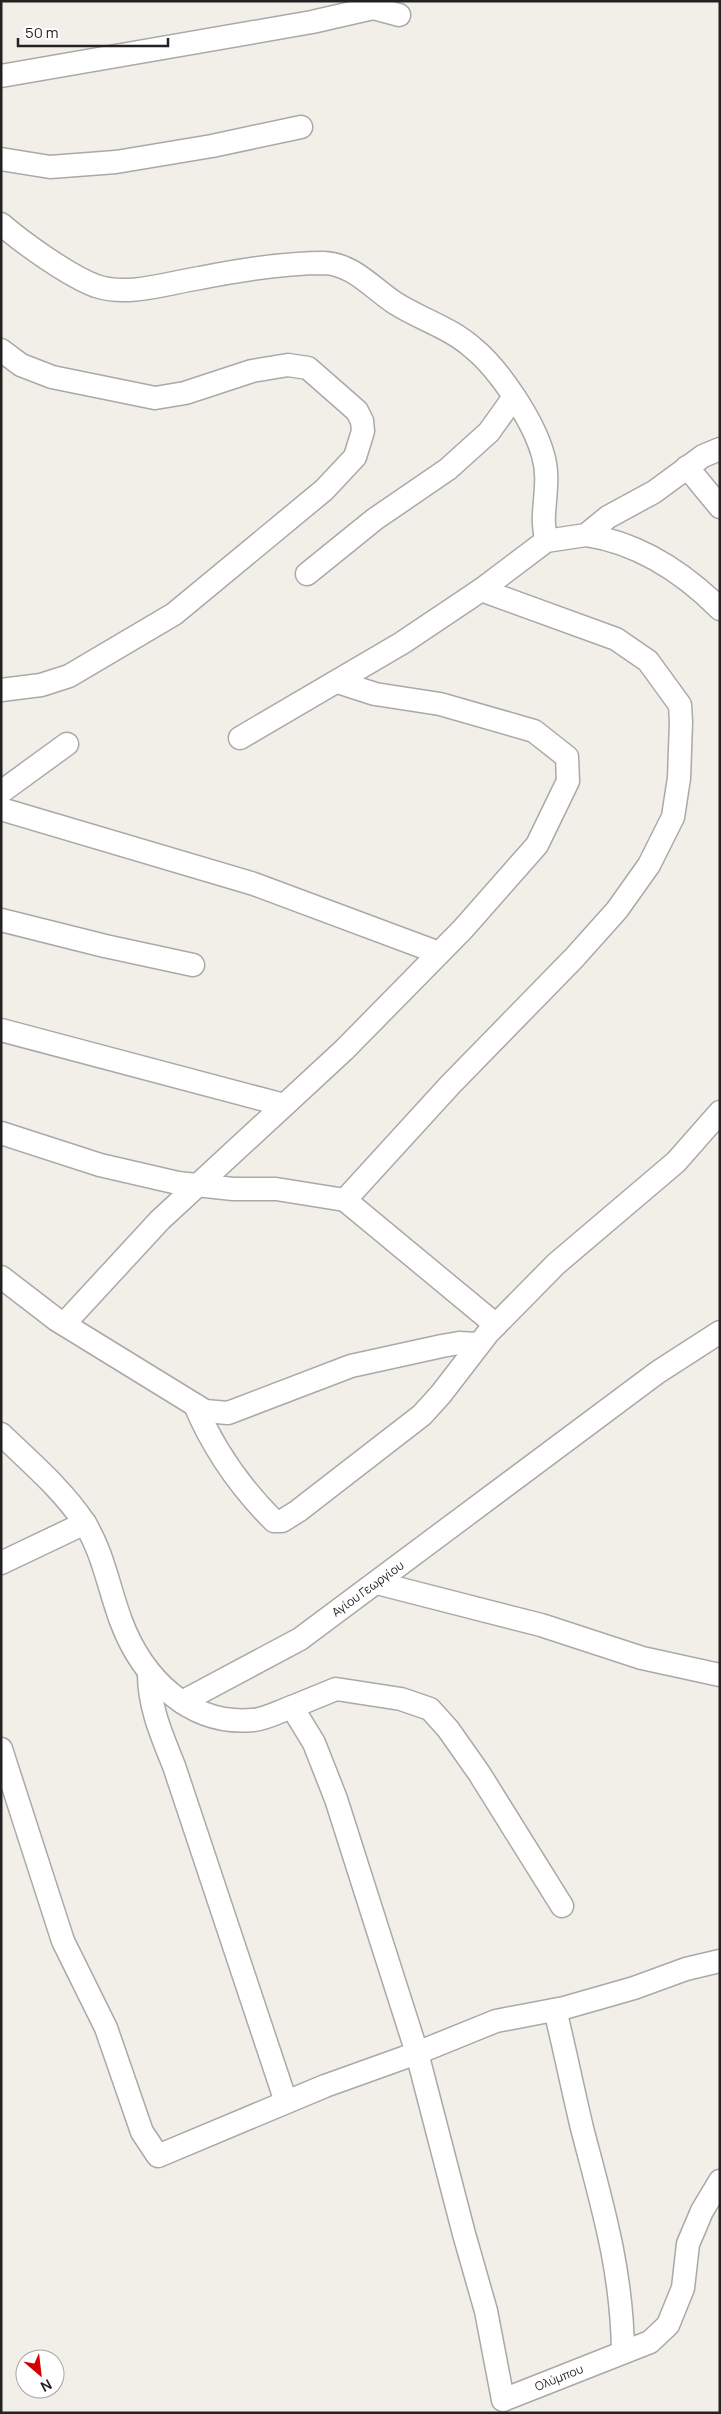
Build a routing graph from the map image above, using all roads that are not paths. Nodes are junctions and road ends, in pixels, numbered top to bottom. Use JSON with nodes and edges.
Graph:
{"nodes":[{"id":1,"x":399,"y":14,"type":"dead end"},
{"id":2,"x":1,"y":76,"type":"edge"},
{"id":3,"x":301,"y":127,"type":"dead end"},
{"id":4,"x":1,"y":159,"type":"edge"},
{"id":5,"x":1,"y":224,"type":"edge"},
{"id":6,"x":1,"y":350,"type":"edge"},
{"id":7,"x":514,"y":397,"type":"junction"},
{"id":8,"x":720,"y":449,"type":"edge"},
{"id":9,"x":687,"y":467,"type":"junction"},
{"id":10,"x":720,"y":507,"type":"edge"},
{"id":11,"x":586,"y":535,"type":"junction"},
{"id":12,"x":546,"y":541,"type":"junction"},
{"id":13,"x":307,"y":574,"type":"dead end"},
{"id":14,"x":481,"y":590,"type":"junction"},
{"id":15,"x":720,"y":609,"type":"edge"},
{"id":16,"x":338,"y":682,"type":"junction"},
{"id":17,"x":1,"y":690,"type":"edge"},
{"id":18,"x":240,"y":738,"type":"dead end"},
{"id":19,"x":67,"y":744,"type":"dead end"},
{"id":20,"x":1,"y":792,"type":"edge"},
{"id":21,"x":1,"y":810,"type":"edge"},
{"id":22,"x":1,"y":920,"type":"edge"},
{"id":23,"x":438,"y":953,"type":"junction"},
{"id":24,"x":193,"y":965,"type":"dead end"},
{"id":25,"x":1,"y":1030,"type":"edge"},
{"id":26,"x":284,"y":1105,"type":"junction"},
{"id":27,"x":720,"y":1112,"type":"edge"},
{"id":28,"x":1,"y":1133,"type":"edge"},
{"id":29,"x":197,"y":1185,"type":"junction"},
{"id":30,"x":345,"y":1200,"type":"junction"},
{"id":31,"x":1,"y":1277,"type":"edge"},
{"id":32,"x":64,"y":1324,"type":"junction"},
{"id":33,"x":496,"y":1325,"type":"junction"},
{"id":34,"x":720,"y":1332,"type":"edge"},
{"id":35,"x":478,"y":1344,"type":"junction"},
{"id":36,"x":195,"y":1405,"type":"junction"},
{"id":37,"x":1,"y":1434,"type":"edge"},
{"id":38,"x":85,"y":1523,"type":"junction"},
{"id":39,"x":1,"y":1563,"type":"edge"},
{"id":40,"x":377,"y":1583,"type":"junction"},
{"id":41,"x":149,"y":1674,"type":"junction"},
{"id":42,"x":720,"y":1675,"type":"edge"},
{"id":43,"x":182,"y":1702,"type":"junction"},
{"id":44,"x":292,"y":1707,"type":"junction"},
{"id":45,"x":1,"y":1749,"type":"edge"},
{"id":46,"x":562,"y":1906,"type":"dead end"},
{"id":47,"x":720,"y":1961,"type":"edge"},
{"id":48,"x":555,"y":2010,"type":"junction"},
{"id":49,"x":417,"y":2053,"type":"junction"},
{"id":50,"x":286,"y":2102,"type":"junction"},
{"id":51,"x":720,"y":2181,"type":"edge"},
{"id":52,"x":623,"y":2352,"type":"junction"}],
"edges":[{"from":1,"to":2,"type":"street"},
{"from":3,"to":4,"type":"street"},
{"from":5,"to":7,"type":"street"},
{"from":6,"to":17,"type":"street"},
{"from":7,"to":12,"type":"street"},
{"from":7,"to":13,"type":"street"},
{"from":8,"to":9,"type":"street"},
{"from":9,"to":10,"type":"street"},
{"from":9,"to":11,"type":"street"},
{"from":11,"to":12,"type":"street"},
{"from":11,"to":15,"type":"street"},
{"from":12,"to":14,"type":"street"},
{"from":14,"to":16,"type":"street"},
{"from":14,"to":30,"type":"street"},
{"from":16,"to":18,"type":"street"},
{"from":16,"to":23,"type":"street"},
{"from":19,"to":20,"type":"street"},
{"from":21,"to":23,"type":"street"},
{"from":22,"to":24,"type":"street"},
{"from":23,"to":26,"type":"street"},
{"from":25,"to":26,"type":"street"},
{"from":26,"to":29,"type":"street"},
{"from":27,"to":33,"type":"street"},
{"from":28,"to":29,"type":"street"},
{"from":29,"to":30,"type":"street"},
{"from":29,"to":32,"type":"street"},
{"from":30,"to":33,"type":"street"},
{"from":31,"to":32,"type":"street"},
{"from":32,"to":36,"type":"street"},
{"from":33,"to":35,"type":"street"},
{"from":34,"to":40,"type":"street","name":"Αγίου Γεωργίου"},
{"from":35,"to":36,"type":"street"},
{"from":35,"to":36,"type":"street"},
{"from":37,"to":38,"type":"street"},
{"from":38,"to":39,"type":"street"},
{"from":38,"to":41,"type":"street"},
{"from":40,"to":42,"type":"street"},
{"from":40,"to":43,"type":"street","name":"Αγίου Γεωργίου"},
{"from":41,"to":43,"type":"street"},
{"from":41,"to":50,"type":"street"},
{"from":43,"to":44,"type":"street"},
{"from":44,"to":46,"type":"street"},
{"from":44,"to":49,"type":"street"},
{"from":45,"to":50,"type":"street"},
{"from":47,"to":48,"type":"street"},
{"from":48,"to":49,"type":"street"},
{"from":48,"to":52,"type":"street"},
{"from":49,"to":50,"type":"street"},
{"from":49,"to":52,"type":"street","name":"Ολύμπου"},
{"from":51,"to":52,"type":"street"}]}
